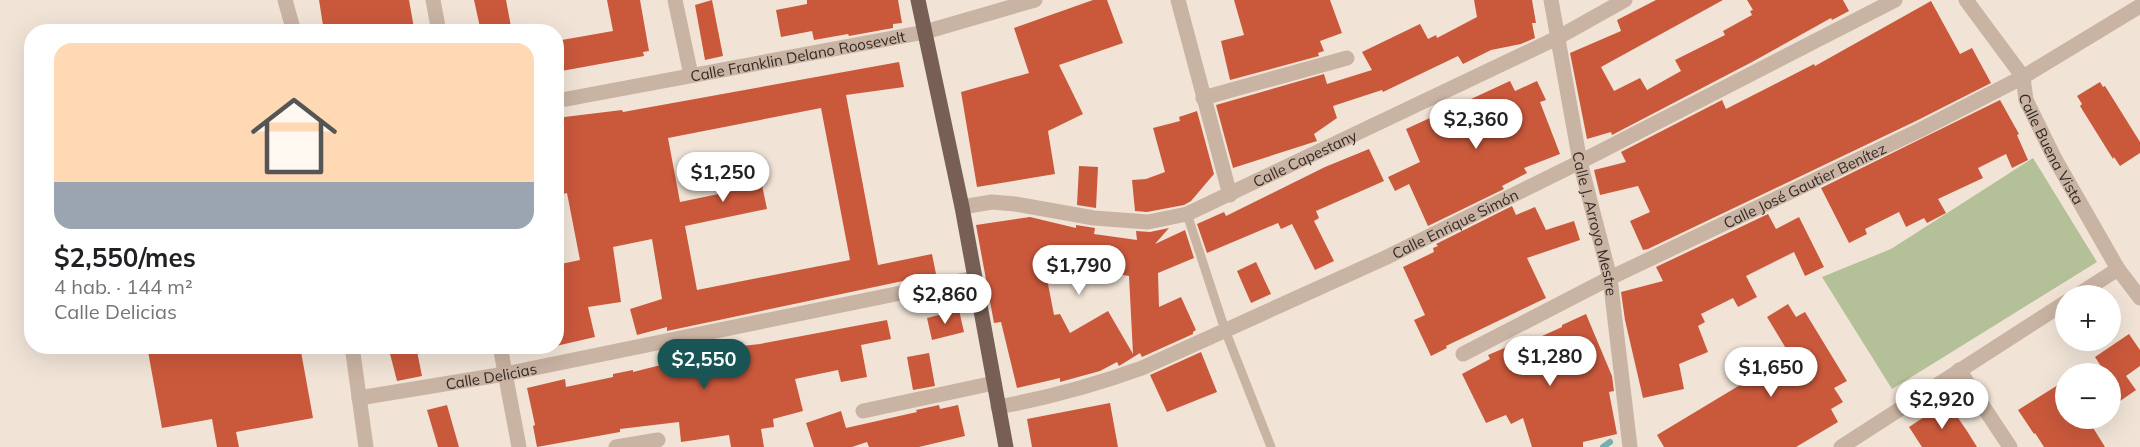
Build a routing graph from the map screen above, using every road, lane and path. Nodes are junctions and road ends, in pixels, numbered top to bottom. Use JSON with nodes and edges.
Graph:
{"nodes":[{"id":1,"x":285,"y":0,"type":"edge"},
{"id":2,"x":433,"y":0,"type":"edge"},
{"id":3,"x":675,"y":0,"type":"edge"},
{"id":4,"x":918,"y":0,"type":"edge"},
{"id":5,"x":1035,"y":0,"type":"edge"},
{"id":6,"x":1178,"y":0,"type":"edge"},
{"id":7,"x":1551,"y":0,"type":"edge"},
{"id":8,"x":1626,"y":0,"type":"edge"},
{"id":9,"x":1895,"y":0,"type":"edge"},
{"id":10,"x":1966,"y":0,"type":"edge"},
{"id":11,"x":2140,"y":6,"type":"edge"},
{"id":12,"x":292,"y":24,"type":"edge"},
{"id":13,"x":438,"y":24,"type":"edge"},
{"id":14,"x":925,"y":32,"type":"junction"},
{"id":15,"x":1557,"y":38,"type":"junction"},
{"id":16,"x":1347,"y":58,"type":"dead end"},
{"id":17,"x":691,"y":75,"type":"junction"},
{"id":18,"x":2023,"y":77,"type":"junction"},
{"id":19,"x":1203,"y":98,"type":"junction"},
{"id":20,"x":564,"y":99,"type":"edge"},
{"id":21,"x":1580,"y":162,"type":"junction"},
{"id":22,"x":1230,"y":195,"type":"junction"},
{"id":23,"x":962,"y":207,"type":"junction"},
{"id":24,"x":1187,"y":214,"type":"junction"},
{"id":25,"x":2118,"y":269,"type":"junction"},
{"id":26,"x":974,"y":278,"type":"junction"},
{"id":27,"x":1610,"y":278,"type":"junction"},
{"id":28,"x":2093,"y":285,"type":"edge"},
{"id":29,"x":2140,"y":298,"type":"edge"},
{"id":30,"x":2055,"y":309,"type":"edge"},
{"id":31,"x":1225,"y":330,"type":"junction"},
{"id":32,"x":353,"y":354,"type":"edge"},
{"id":33,"x":501,"y":354,"type":"edge"},
{"id":34,"x":1462,"y":354,"type":"dead end"},
{"id":35,"x":1959,"y":370,"type":"junction"},
{"id":36,"x":505,"y":374,"type":"junction"},
{"id":37,"x":994,"y":383,"type":"junction"},
{"id":38,"x":359,"y":398,"type":"junction"},
{"id":39,"x":998,"y":407,"type":"junction"},
{"id":40,"x":863,"y":411,"type":"dead end"},
{"id":41,"x":658,"y":440,"type":"dead end"},
{"id":42,"x":366,"y":447,"type":"edge"},
{"id":43,"x":519,"y":447,"type":"edge"},
{"id":44,"x":616,"y":447,"type":"edge"},
{"id":45,"x":1006,"y":447,"type":"edge"},
{"id":46,"x":1271,"y":447,"type":"edge"},
{"id":47,"x":1630,"y":447,"type":"edge"},
{"id":48,"x":1841,"y":447,"type":"edge"},
{"id":49,"x":2010,"y":447,"type":"edge"}],
"edges":[{"from":1,"to":12,"type":"street"},
{"from":2,"to":13,"type":"street"},
{"from":3,"to":17,"type":"street"},
{"from":4,"to":14,"type":"main road"},
{"from":5,"to":14,"type":"street","name":"Calle Franklin Delano Roosevelt"},
{"from":6,"to":19,"type":"street"},
{"from":7,"to":15,"type":"street","name":"Calle J. Arroyo Mestre"},
{"from":8,"to":15,"type":"street","name":"Calle Capestany"},
{"from":9,"to":21,"type":"street","name":"Calle Enrique Simón"},
{"from":10,"to":18,"type":"street","name":"Calle Buena Vista"},
{"from":11,"to":18,"type":"street","name":"Calle José Gautier Benítez"},
{"from":14,"to":17,"type":"street","name":"Calle Franklin Delano Roosevelt"},
{"from":14,"to":23,"type":"main road"},
{"from":15,"to":21,"type":"street","name":"Calle J. Arroyo Mestre"},
{"from":15,"to":22,"type":"street","name":"Calle Capestany"},
{"from":16,"to":19,"type":"street"},
{"from":17,"to":20,"type":"street","name":"Calle Franklin Delano Roosevelt"},
{"from":18,"to":25,"type":"street","name":"Calle Buena Vista"},
{"from":18,"to":27,"type":"street","name":"Calle José Gautier Benítez"},
{"from":19,"to":22,"type":"street"},
{"from":21,"to":27,"type":"street","name":"Calle J. Arroyo Mestre"},
{"from":21,"to":31,"type":"street","name":"Calle Enrique Simón"},
{"from":22,"to":24,"type":"street","name":"Calle Capestany"},
{"from":23,"to":24,"type":"street","name":"Calle Capestany"},
{"from":23,"to":26,"type":"main road"},
{"from":24,"to":31,"type":"lane"},
{"from":25,"to":28,"type":"street"},
{"from":25,"to":29,"type":"street","name":"Calle Buena Vista"},
{"from":26,"to":36,"type":"street","name":"Calle Delicias"},
{"from":26,"to":37,"type":"main road"},
{"from":27,"to":34,"type":"street","name":"Calle José Gautier Benítez"},
{"from":27,"to":47,"type":"street","name":"Calle J. Arroyo Mestre"},
{"from":30,"to":35,"type":"street"},
{"from":31,"to":39,"type":"street","name":"Calle Enrique Simón"},
{"from":31,"to":46,"type":"lane"},
{"from":32,"to":38,"type":"street"},
{"from":33,"to":36,"type":"street"},
{"from":35,"to":48,"type":"street"},
{"from":35,"to":49,"type":"street"},
{"from":36,"to":38,"type":"street","name":"Calle Delicias"},
{"from":36,"to":43,"type":"street"},
{"from":37,"to":39,"type":"main road"},
{"from":37,"to":40,"type":"street"},
{"from":38,"to":42,"type":"street"},
{"from":39,"to":45,"type":"main road"},
{"from":41,"to":44,"type":"street"}]}
